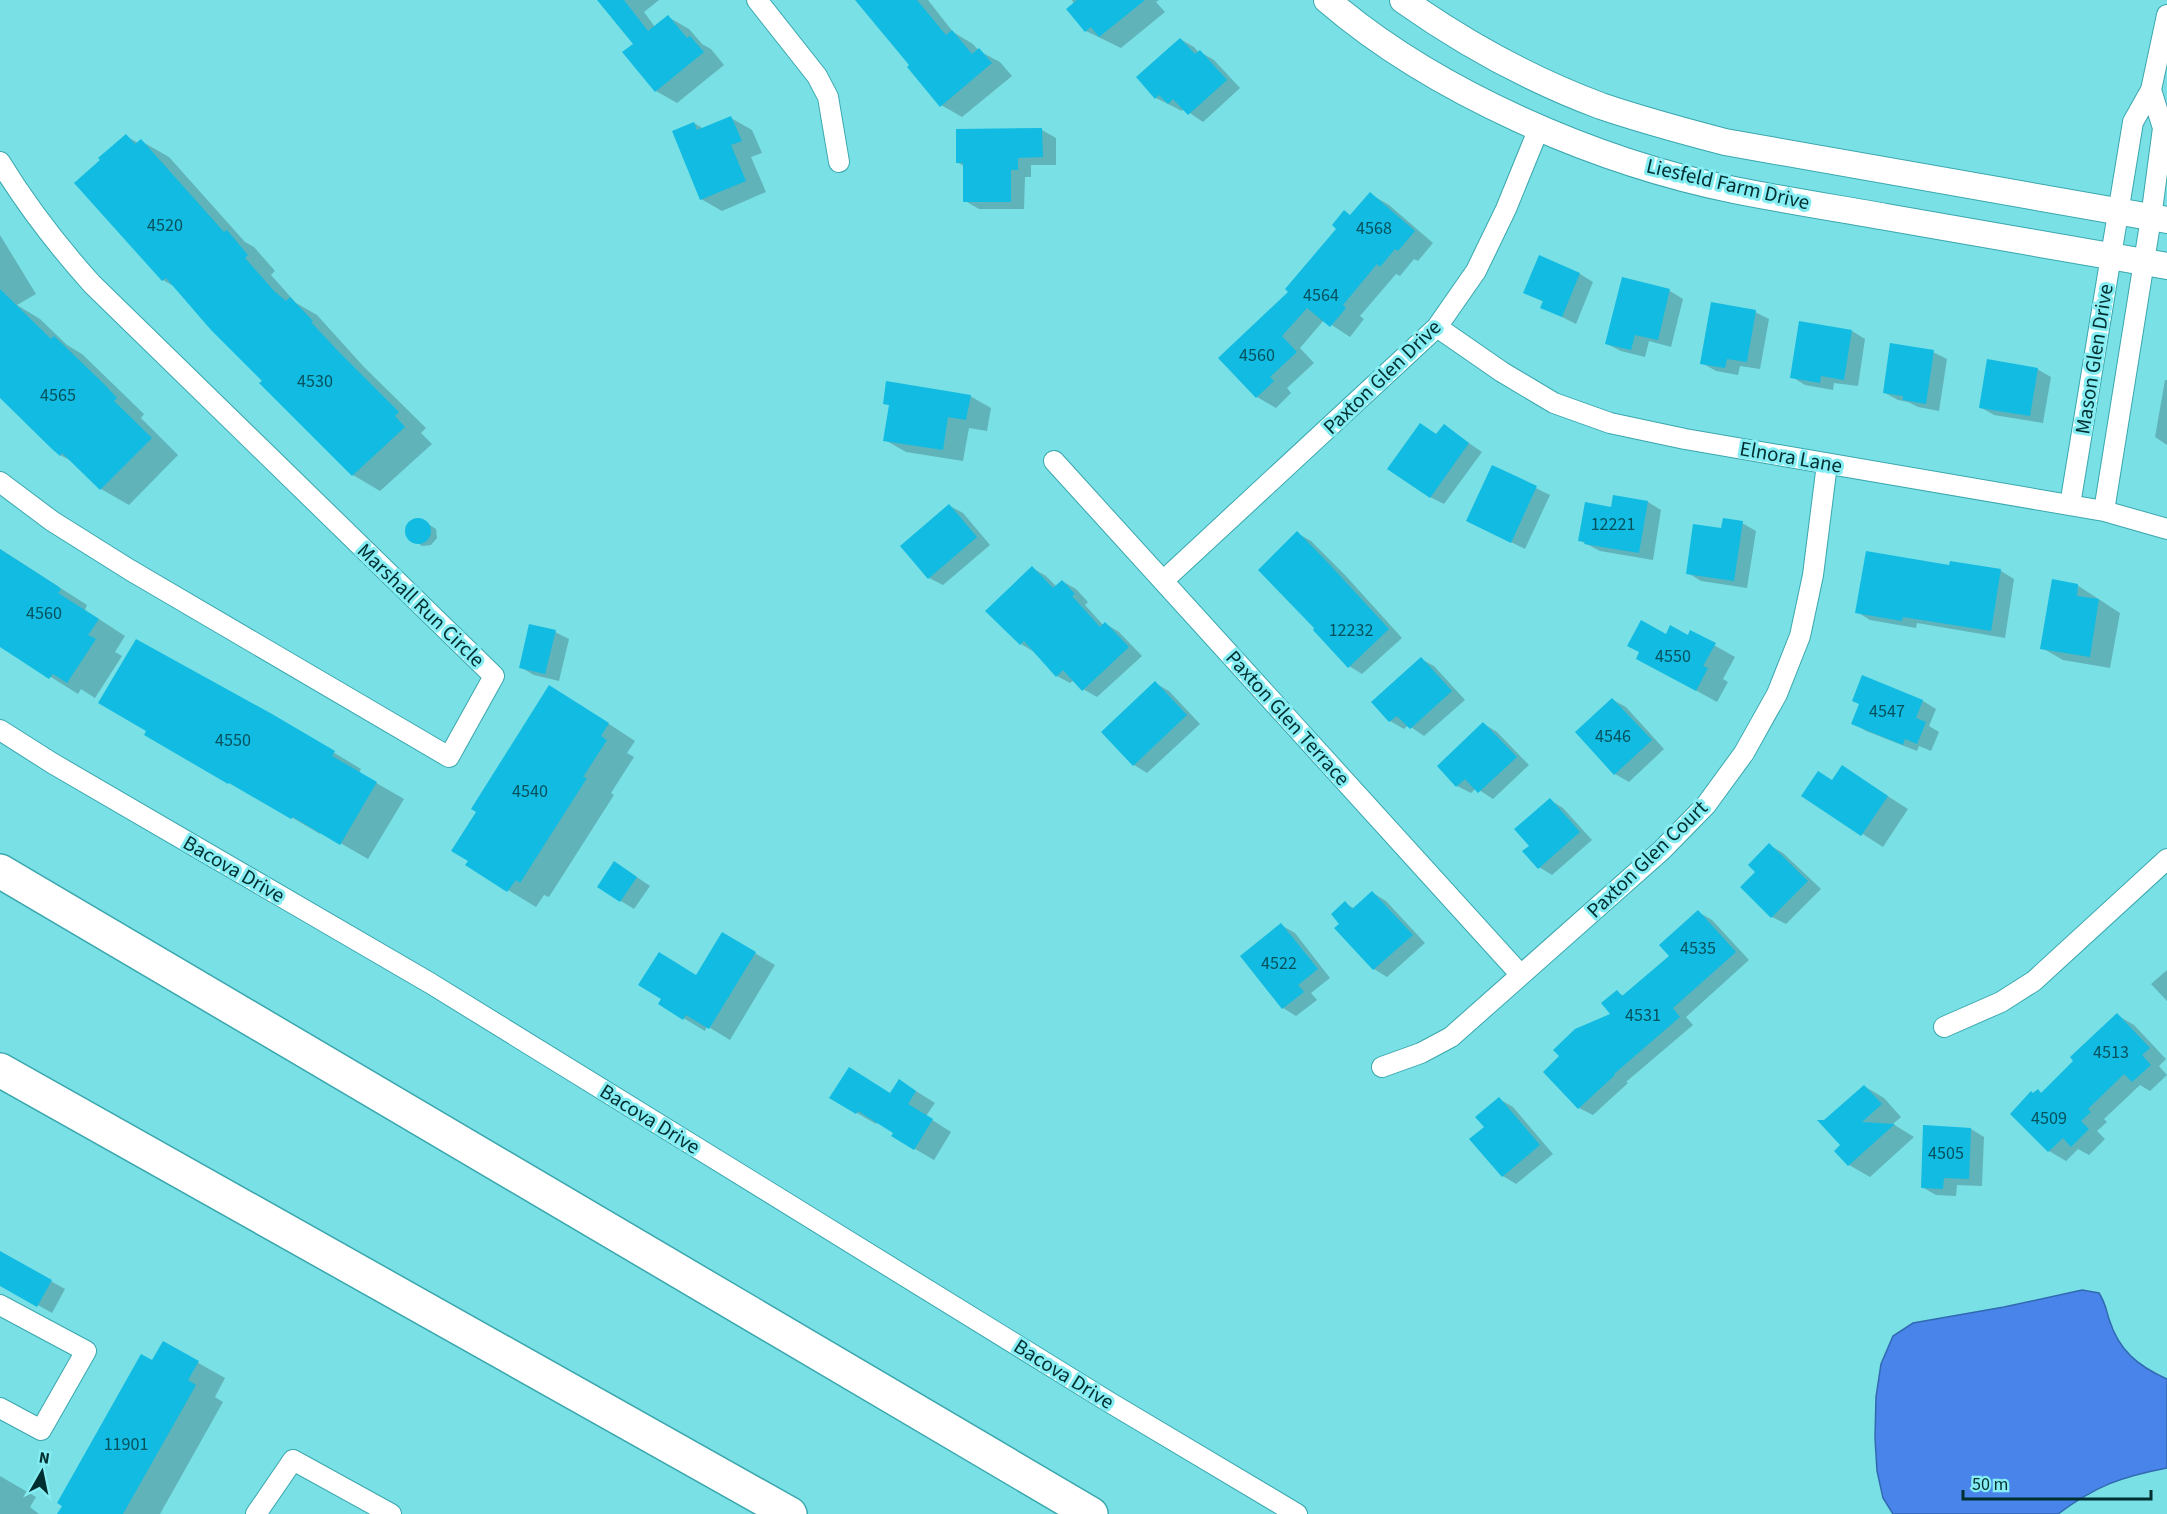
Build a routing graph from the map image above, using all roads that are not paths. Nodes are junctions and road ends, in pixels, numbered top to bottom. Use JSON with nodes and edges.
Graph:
{"nodes":[{"id":1,"x":757,"y":0,"type":"edge"},
{"id":2,"x":1327,"y":0,"type":"edge"},
{"id":3,"x":1403,"y":0,"type":"edge"},
{"id":4,"x":2167,"y":15,"type":"edge"},
{"id":5,"x":2151,"y":90,"type":"junction"},
{"id":6,"x":1539,"y":128,"type":"junction"},
{"id":7,"x":0,"y":162,"type":"edge"},
{"id":8,"x":839,"y":162,"type":"dead end"},
{"id":9,"x":2119,"y":212,"type":"junction"},
{"id":10,"x":2159,"y":219,"type":"edge"},
{"id":11,"x":2111,"y":256,"type":"junction"},
{"id":12,"x":2155,"y":264,"type":"edge"},
{"id":13,"x":1437,"y":327,"type":"junction"},
{"id":14,"x":1054,"y":461,"type":"dead end"},
{"id":15,"x":1827,"y":464,"type":"junction"},
{"id":16,"x":0,"y":483,"type":"edge"},
{"id":17,"x":2070,"y":505,"type":"junction"},
{"id":18,"x":2104,"y":511,"type":"junction"},
{"id":19,"x":2167,"y":529,"type":"edge"},
{"id":20,"x":1163,"y":581,"type":"junction"},
{"id":21,"x":0,"y":730,"type":"edge"},
{"id":22,"x":2167,"y":859,"type":"edge"},
{"id":23,"x":0,"y":870,"type":"edge"},
{"id":24,"x":1521,"y":975,"type":"junction"},
{"id":25,"x":1944,"y":1027,"type":"dead end"},
{"id":26,"x":1382,"y":1067,"type":"dead end"},
{"id":27,"x":0,"y":1070,"type":"edge"},
{"id":28,"x":0,"y":1305,"type":"edge"},
{"id":29,"x":0,"y":1408,"type":"edge"},
{"id":30,"x":256,"y":1514,"type":"edge"},
{"id":31,"x":391,"y":1514,"type":"edge"},
{"id":32,"x":790,"y":1514,"type":"edge"},
{"id":33,"x":1091,"y":1514,"type":"edge"},
{"id":34,"x":1297,"y":1514,"type":"edge"}],
"edges":[{"from":1,"to":8,"type":"street"},
{"from":2,"to":6,"type":"street","name":"Liesfeld Farm Drive"},
{"from":3,"to":9,"type":"street","name":"Liesfeld Farm Drive"},
{"from":4,"to":5,"type":"street"},
{"from":5,"to":9,"type":"street","name":"Mason Glen Drive"},
{"from":5,"to":10,"type":"street","name":"Mason Glen Drive"},
{"from":6,"to":11,"type":"street","name":"Liesfeld Farm Drive"},
{"from":6,"to":13,"type":"street","name":"Paxton Glen Drive"},
{"from":7,"to":16,"type":"street","name":"Marshall Run Circle"},
{"from":9,"to":10,"type":"street","name":"Liesfeld Farm Drive"},
{"from":9,"to":11,"type":"street","name":"Mason Glen Drive"},
{"from":10,"to":12,"type":"street","name":"Mason Glen Drive"},
{"from":11,"to":12,"type":"street","name":"Liesfeld Farm Drive"},
{"from":11,"to":17,"type":"street","name":"Mason Glen Drive"},
{"from":12,"to":18,"type":"street","name":"Mason Glen Drive"},
{"from":13,"to":15,"type":"street","name":"Elnora Lane"},
{"from":13,"to":20,"type":"street","name":"Paxton Glen Drive"},
{"from":14,"to":20,"type":"street","name":"Paxton Glen Terrace"},
{"from":15,"to":17,"type":"street","name":"Elnora Lane"},
{"from":15,"to":24,"type":"street","name":"Paxton Glen Court"},
{"from":17,"to":18,"type":"street","name":"Elnora Lane"},
{"from":18,"to":19,"type":"street","name":"Elnora Lane"},
{"from":20,"to":24,"type":"street","name":"Paxton Glen Terrace"},
{"from":21,"to":34,"type":"street","name":"Bacova Drive"},
{"from":22,"to":25,"type":"street"},
{"from":23,"to":33,"type":"highway"},
{"from":24,"to":26,"type":"street","name":"Paxton Glen Court"},
{"from":27,"to":32,"type":"highway"},
{"from":28,"to":29,"type":"street"},
{"from":30,"to":31,"type":"street"}]}
